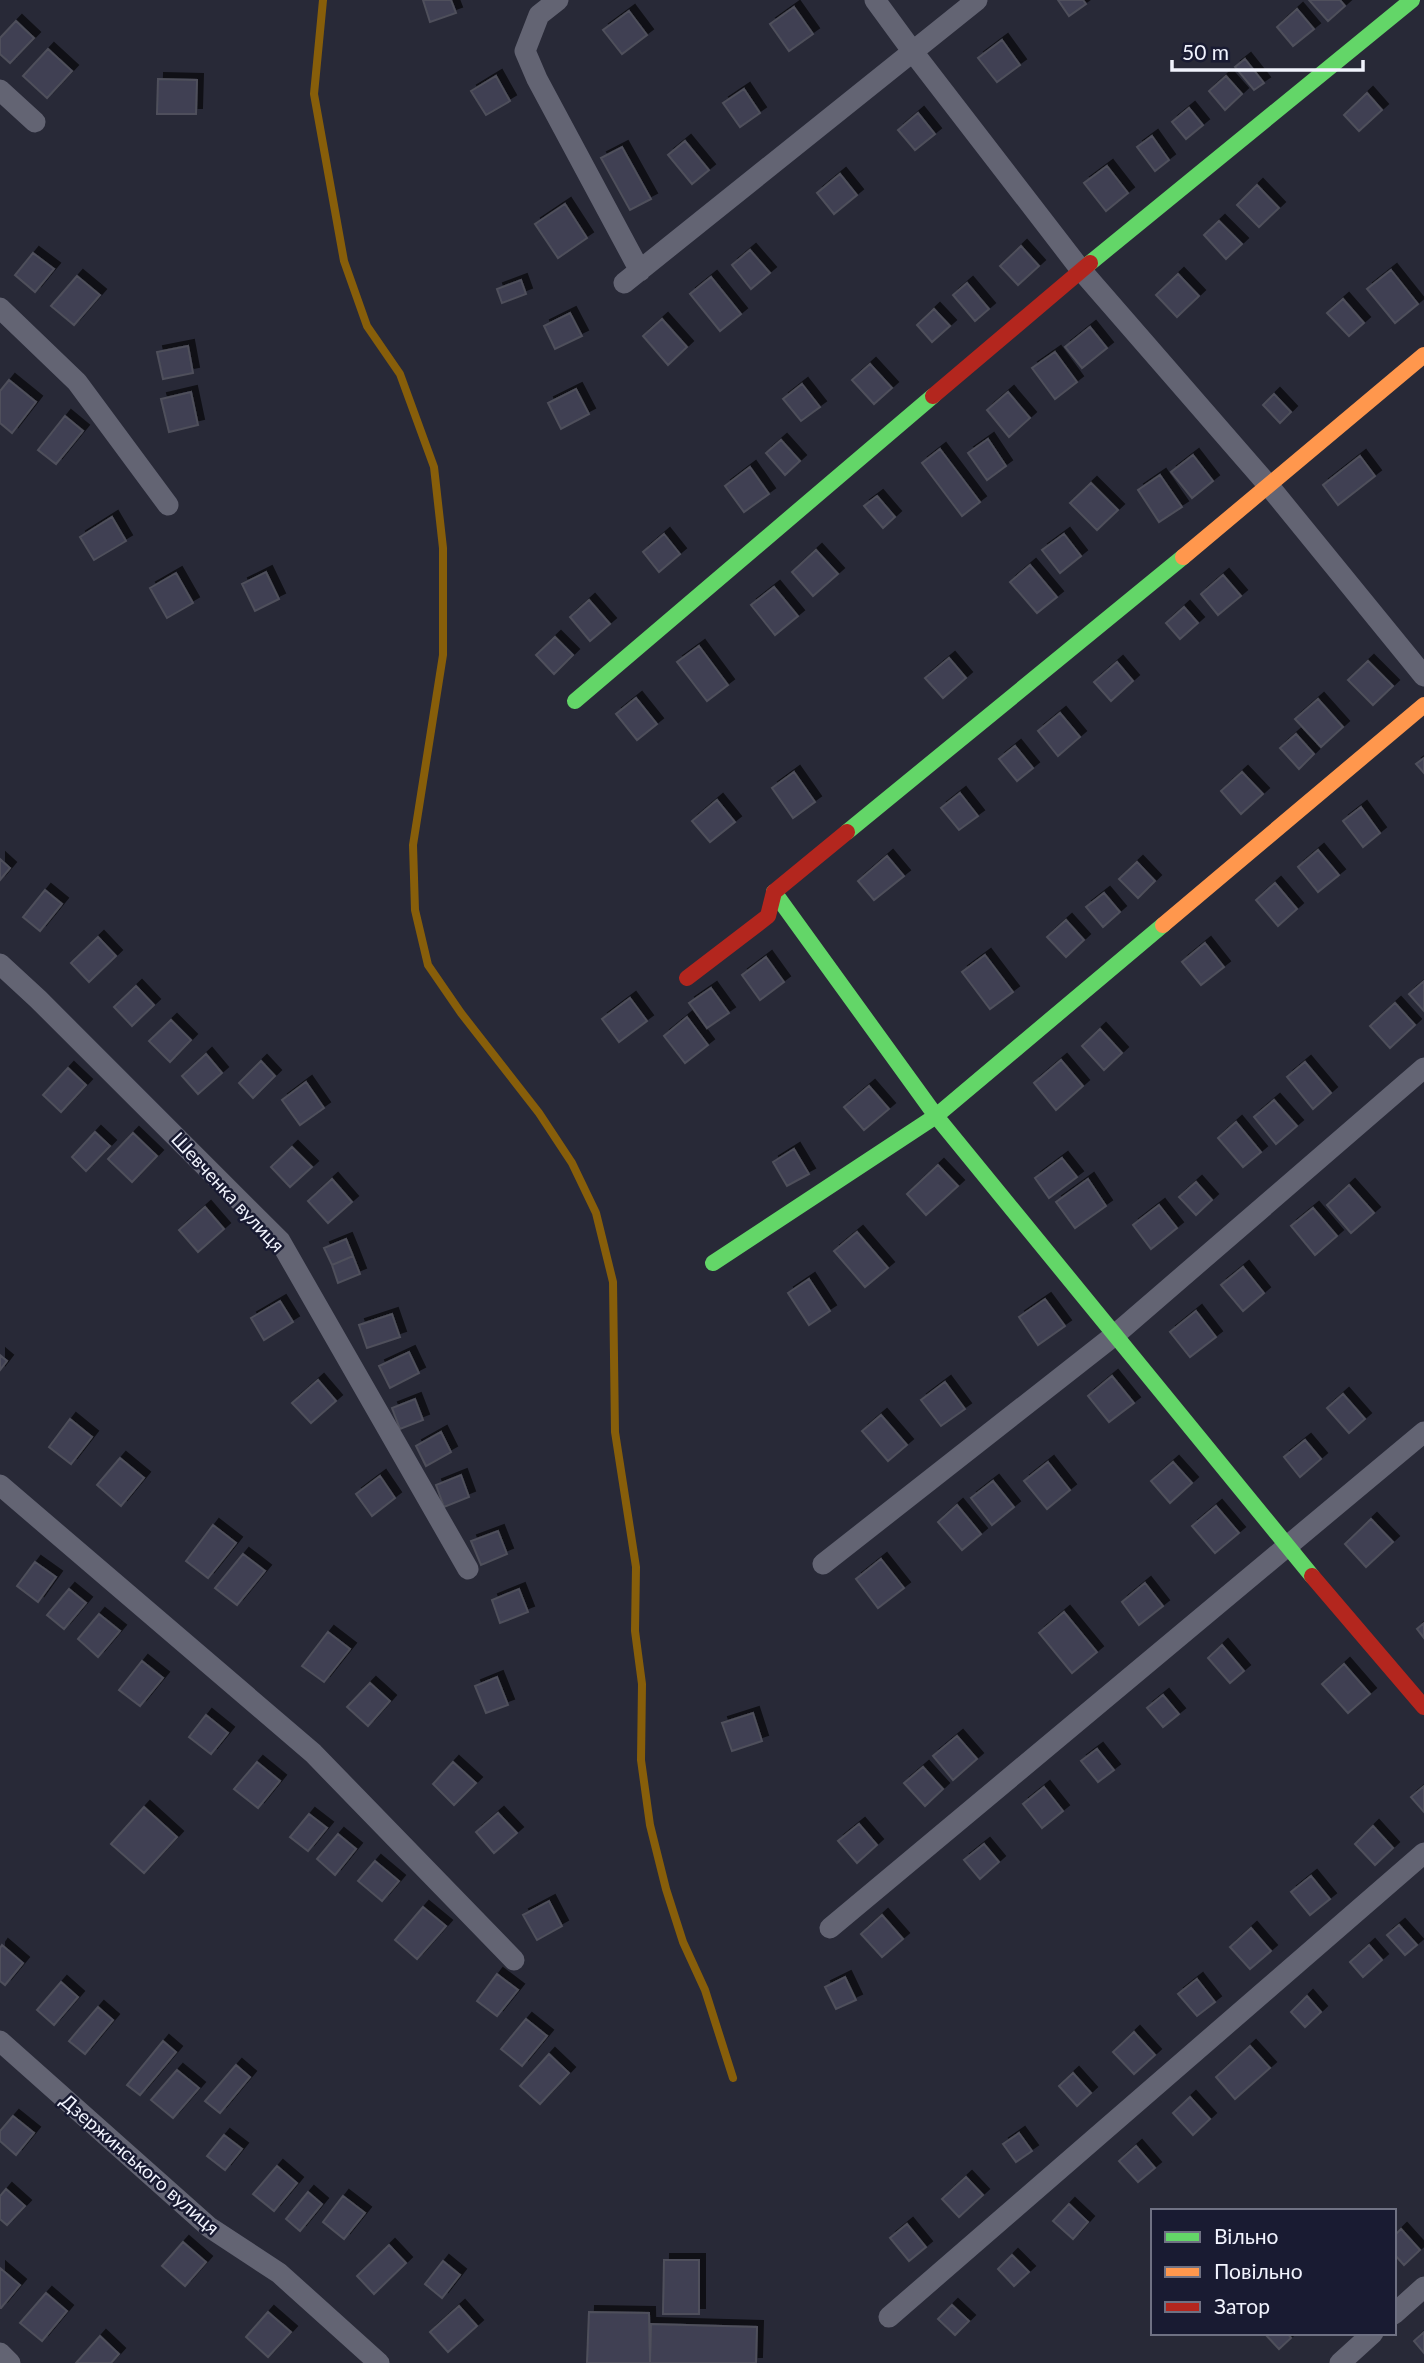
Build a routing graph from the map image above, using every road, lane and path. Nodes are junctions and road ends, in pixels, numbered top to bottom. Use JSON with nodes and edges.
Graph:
{"nodes":[{"id":1,"x":558,"y":0,"type":"edge"},
{"id":2,"x":875,"y":0,"type":"edge"},
{"id":3,"x":977,"y":0,"type":"edge"},
{"id":4,"x":1412,"y":0,"type":"edge"},
{"id":5,"x":913,"y":52,"type":"junction"},
{"id":6,"x":0,"y":90,"type":"edge"},
{"id":7,"x":35,"y":122,"type":"dead end"},
{"id":8,"x":1081,"y":270,"type":"junction"},
{"id":9,"x":0,"y":308,"type":"edge"},
{"id":10,"x":1424,"y":355,"type":"edge"},
{"id":11,"x":1269,"y":486,"type":"junction"},
{"id":12,"x":168,"y":505,"type":"dead end"},
{"id":13,"x":1424,"y":676,"type":"edge"},
{"id":14,"x":575,"y":701,"type":"dead end"},
{"id":15,"x":1424,"y":705,"type":"edge"},
{"id":16,"x":774,"y":892,"type":"junction"},
{"id":17,"x":0,"y":964,"type":"edge"},
{"id":18,"x":687,"y":978,"type":"dead end"},
{"id":19,"x":1424,"y":1068,"type":"edge"},
{"id":20,"x":936,"y":1116,"type":"junction"},
{"id":21,"x":713,"y":1263,"type":"dead end"},
{"id":22,"x":1116,"y":1334,"type":"junction"},
{"id":23,"x":1424,"y":1432,"type":"edge"},
{"id":24,"x":0,"y":1485,"type":"edge"},
{"id":25,"x":1288,"y":1547,"type":"junction"},
{"id":26,"x":823,"y":1564,"type":"dead end"},
{"id":27,"x":468,"y":1569,"type":"dead end"},
{"id":28,"x":1424,"y":1707,"type":"edge"},
{"id":29,"x":1424,"y":1853,"type":"edge"},
{"id":30,"x":830,"y":1928,"type":"dead end"},
{"id":31,"x":514,"y":1960,"type":"dead end"},
{"id":32,"x":0,"y":2041,"type":"edge"},
{"id":33,"x":1424,"y":2287,"type":"edge"},
{"id":34,"x":1396,"y":2312,"type":"edge"},
{"id":35,"x":889,"y":2317,"type":"dead end"},
{"id":36,"x":1371,"y":2335,"type":"edge"},
{"id":37,"x":0,"y":2353,"type":"edge"},
{"id":38,"x":10,"y":2363,"type":"edge"},
{"id":39,"x":379,"y":2363,"type":"edge"},
{"id":40,"x":1340,"y":2363,"type":"edge"}],
"edges":[{"from":1,"to":5,"type":"street"},
{"from":2,"to":5,"type":"street"},
{"from":3,"to":5,"type":"street"},
{"from":4,"to":8,"type":"street"},
{"from":5,"to":8,"type":"street"},
{"from":6,"to":7,"type":"street"},
{"from":8,"to":11,"type":"street"},
{"from":8,"to":14,"type":"street"},
{"from":9,"to":12,"type":"street"},
{"from":10,"to":11,"type":"street"},
{"from":11,"to":13,"type":"street"},
{"from":11,"to":16,"type":"street"},
{"from":15,"to":20,"type":"street"},
{"from":16,"to":18,"type":"street"},
{"from":16,"to":20,"type":"street"},
{"from":17,"to":27,"type":"street","name":"Шевченка вулиця"},
{"from":19,"to":22,"type":"street"},
{"from":20,"to":21,"type":"street"},
{"from":20,"to":22,"type":"street"},
{"from":22,"to":25,"type":"street"},
{"from":22,"to":26,"type":"street"},
{"from":23,"to":25,"type":"street"},
{"from":24,"to":31,"type":"street"},
{"from":25,"to":28,"type":"street"},
{"from":25,"to":30,"type":"street"},
{"from":29,"to":35,"type":"street"},
{"from":32,"to":39,"type":"street","name":"Дзержинського вулиця"},
{"from":33,"to":34,"type":"street"},
{"from":36,"to":40,"type":"street"},
{"from":37,"to":38,"type":"street"}]}
